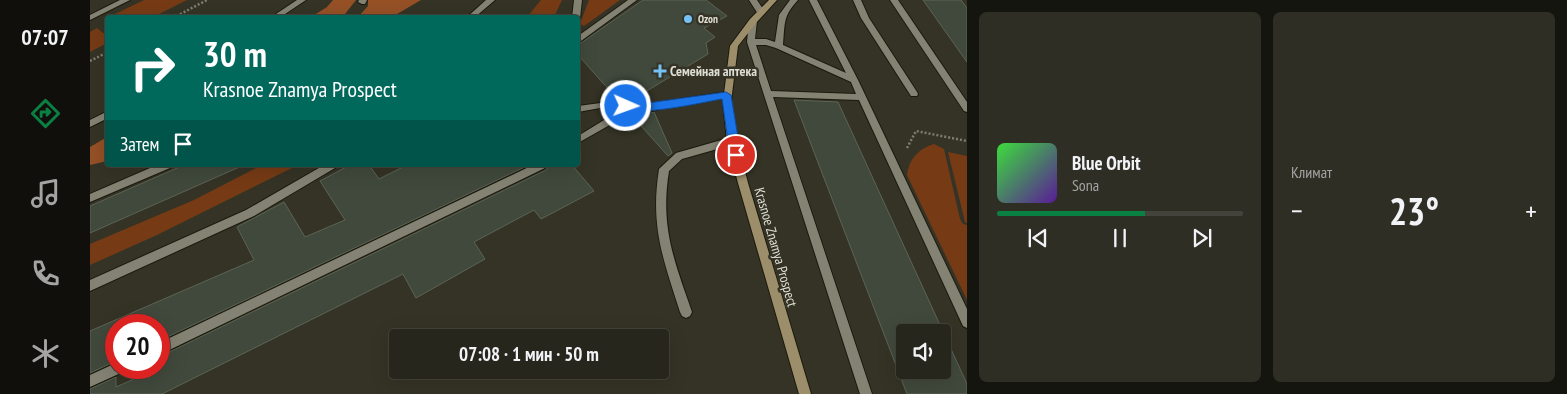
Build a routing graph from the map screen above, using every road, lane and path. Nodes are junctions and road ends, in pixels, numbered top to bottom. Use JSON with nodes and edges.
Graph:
{"nodes":[{"id":1,"x":126,"y":0,"type":"edge"},
{"id":2,"x":207,"y":0,"type":"edge"},
{"id":3,"x":302,"y":0,"type":"edge"},
{"id":4,"x":491,"y":0,"type":"edge"},
{"id":5,"x":578,"y":0,"type":"edge"},
{"id":6,"x":634,"y":0,"type":"edge"},
{"id":7,"x":753,"y":0,"type":"edge"},
{"id":8,"x":773,"y":0,"type":"edge"},
{"id":9,"x":794,"y":0,"type":"edge"},
{"id":10,"x":814,"y":0,"type":"edge"},
{"id":11,"x":857,"y":0,"type":"edge"},
{"id":12,"x":894,"y":0,"type":"edge"},
{"id":13,"x":761,"y":12,"type":"junction"},
{"id":14,"x":179,"y":15,"type":"edge"},
{"id":15,"x":277,"y":15,"type":"edge"},
{"id":16,"x":473,"y":15,"type":"edge"},
{"id":17,"x":576,"y":15,"type":"edge"},
{"id":18,"x":90,"y":18,"type":"edge"},
{"id":19,"x":753,"y":21,"type":"junction"},
{"id":20,"x":580,"y":38,"type":"edge"},
{"id":21,"x":751,"y":42,"type":"junction"},
{"id":22,"x":779,"y":46,"type":"junction"},
{"id":23,"x":105,"y":54,"type":"edge"},
{"id":24,"x":90,"y":61,"type":"edge"},
{"id":25,"x":854,"y":80,"type":"junction"},
{"id":26,"x":767,"y":94,"type":"junction"},
{"id":27,"x":914,"y":94,"type":"dead end"},
{"id":28,"x":726,"y":95,"type":"junction"},
{"id":29,"x":861,"y":97,"type":"junction"},
{"id":30,"x":580,"y":108,"type":"edge"},
{"id":31,"x":640,"y":108,"type":"junction"},
{"id":32,"x":967,"y":108,"type":"edge"},
{"id":33,"x":105,"y":116,"type":"edge"},
{"id":34,"x":90,"y":124,"type":"edge"},
{"id":35,"x":916,"y":131,"type":"dead end"},
{"id":36,"x":580,"y":139,"type":"edge"},
{"id":37,"x":732,"y":141,"type":"junction"},
{"id":38,"x":967,"y":142,"type":"edge"},
{"id":39,"x":162,"y":167,"type":"edge"},
{"id":40,"x":329,"y":167,"type":"edge"},
{"id":41,"x":538,"y":167,"type":"edge"},
{"id":42,"x":90,"y":198,"type":"edge"},
{"id":43,"x":90,"y":286,"type":"edge"},
{"id":44,"x":686,"y":312,"type":"dead end"},
{"id":45,"x":967,"y":322,"type":"edge"},
{"id":46,"x":170,"y":344,"type":"edge"},
{"id":47,"x":105,"y":374,"type":"edge"},
{"id":48,"x":90,"y":381,"type":"edge"},
{"id":49,"x":804,"y":394,"type":"edge"},
{"id":50,"x":866,"y":394,"type":"edge"}],
"edges":[{"from":1,"to":18,"type":"lane"},
{"from":2,"to":14,"type":"path"},
{"from":3,"to":15,"type":"lane"},
{"from":4,"to":16,"type":"lane"},
{"from":5,"to":17,"type":"lane"},
{"from":6,"to":20,"type":"lane"},
{"from":7,"to":13,"type":"lane"},
{"from":8,"to":13,"type":"main road","name":"Krasnoe Znamya Prospect"},
{"from":9,"to":22,"type":"lane"},
{"from":10,"to":25,"type":"lane"},
{"from":11,"to":27,"type":"lane"},
{"from":12,"to":32,"type":"lane"},
{"from":13,"to":19,"type":"main road","name":"Krasnoe Znamya Prospect"},
{"from":19,"to":21,"type":"lane"},
{"from":19,"to":28,"type":"main road","name":"Krasnoe Znamya Prospect"},
{"from":21,"to":22,"type":"lane"},
{"from":21,"to":26,"type":"lane"},
{"from":22,"to":25,"type":"lane"},
{"from":23,"to":24,"type":"path"},
{"from":25,"to":29,"type":"lane"},
{"from":26,"to":29,"type":"lane"},
{"from":26,"to":50,"type":"lane"},
{"from":28,"to":31,"type":"lane"},
{"from":28,"to":37,"type":"main road","name":"Krasnoe Znamya Prospect"},
{"from":29,"to":45,"type":"lane"},
{"from":30,"to":31,"type":"lane"},
{"from":31,"to":36,"type":"lane"},
{"from":33,"to":34,"type":"lane"},
{"from":35,"to":38,"type":"path"},
{"from":37,"to":44,"type":"lane"},
{"from":37,"to":49,"type":"main road","name":"Krasnoe Znamya Prospect"},
{"from":39,"to":42,"type":"lane"},
{"from":40,"to":43,"type":"lane"},
{"from":41,"to":46,"type":"lane"},
{"from":47,"to":48,"type":"lane"}]}
